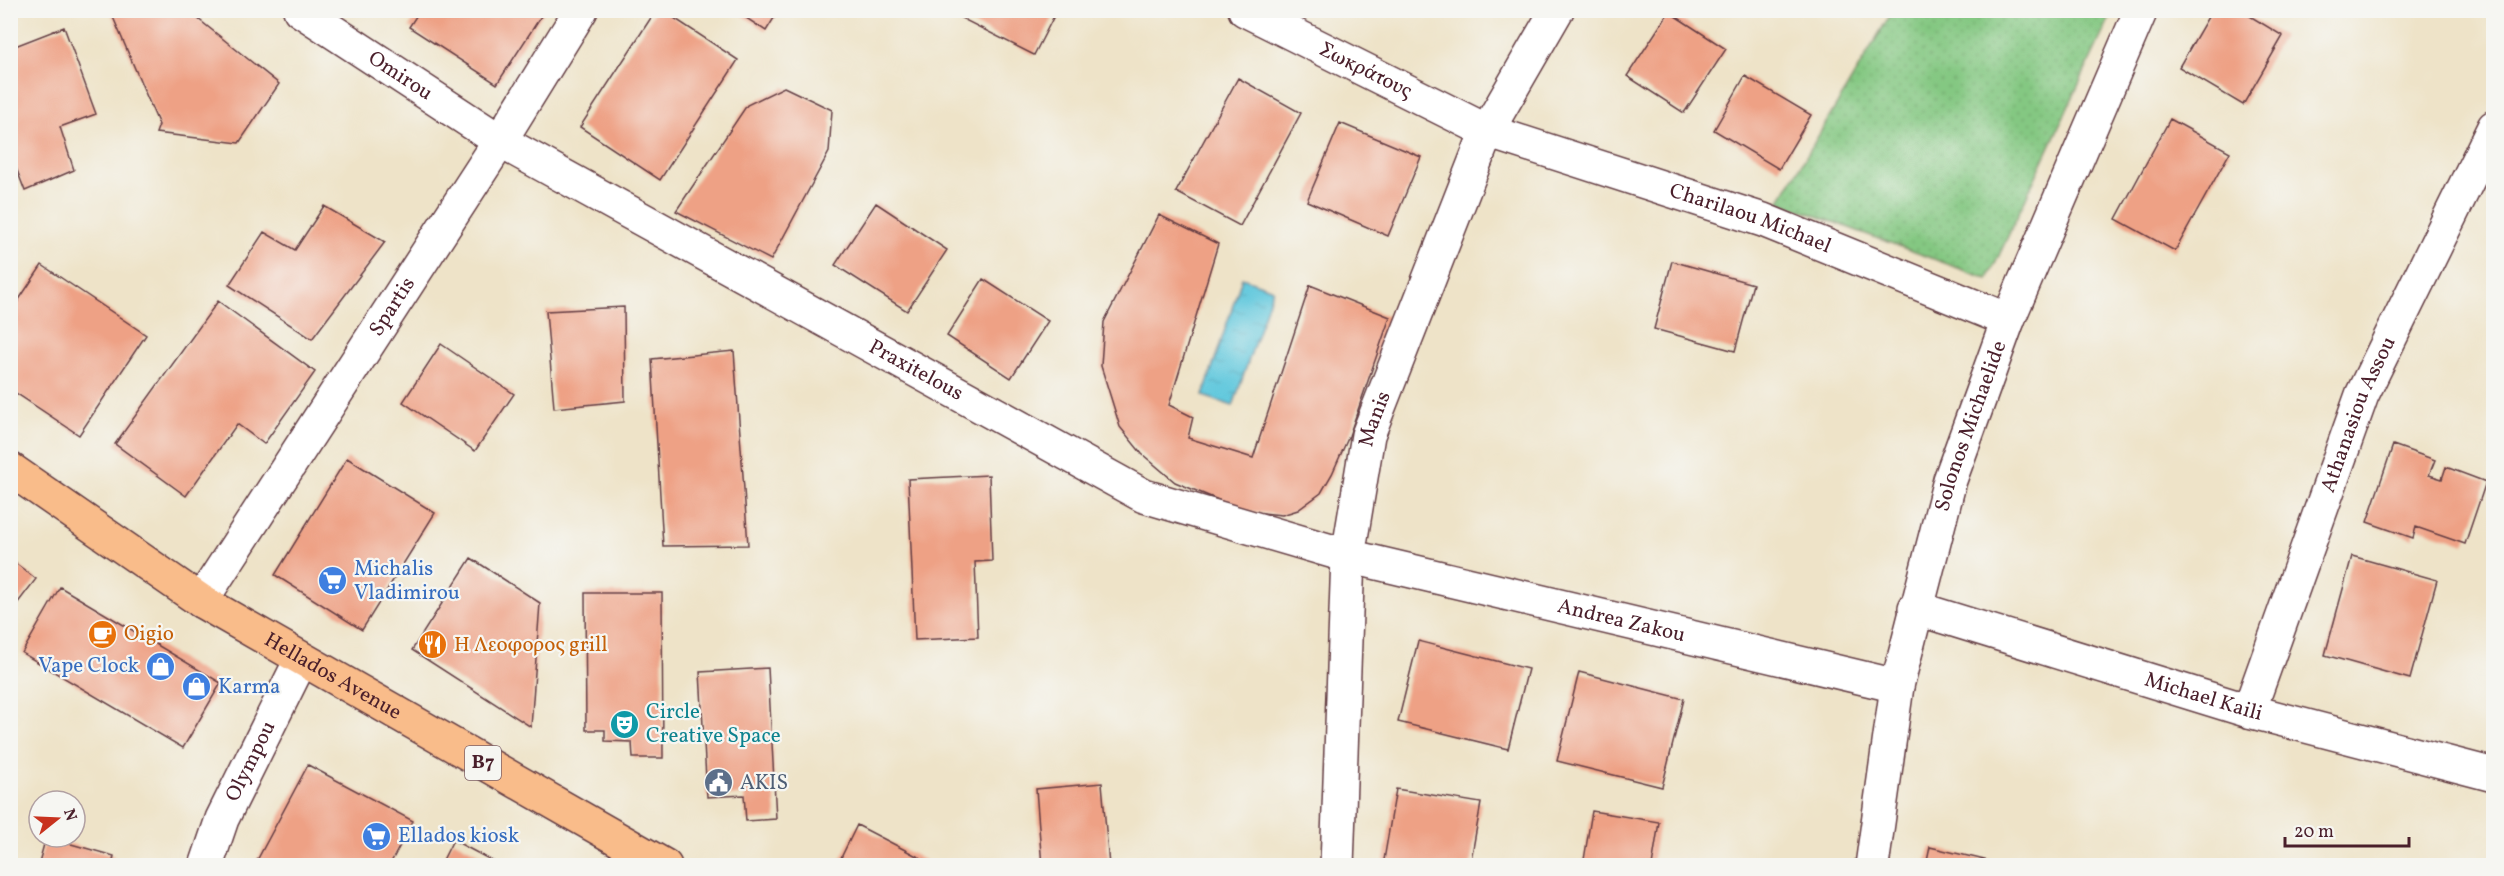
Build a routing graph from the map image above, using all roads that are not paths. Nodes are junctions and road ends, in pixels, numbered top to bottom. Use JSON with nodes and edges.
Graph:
{"nodes":[{"id":1,"x":300,"y":10,"type":"edge"},
{"id":2,"x":581,"y":10,"type":"edge"},
{"id":3,"x":1245,"y":10,"type":"edge"},
{"id":4,"x":1557,"y":10,"type":"edge"},
{"id":5,"x":2141,"y":10,"type":"edge"},
{"id":6,"x":2493,"y":128,"type":"edge"},
{"id":7,"x":1487,"y":131,"type":"junction"},
{"id":8,"x":501,"y":141,"type":"junction"},
{"id":9,"x":2008,"y":320,"type":"junction"},
{"id":10,"x":10,"y":469,"type":"edge"},
{"id":11,"x":1348,"y":556,"type":"junction"},
{"id":12,"x":201,"y":601,"type":"junction"},
{"id":13,"x":1915,"y":608,"type":"junction"},
{"id":14,"x":301,"y":660,"type":"junction"},
{"id":15,"x":1897,"y":686,"type":"junction"},
{"id":16,"x":2248,"y":711,"type":"junction"},
{"id":17,"x":2493,"y":775,"type":"edge"},
{"id":18,"x":206,"y":866,"type":"edge"},
{"id":19,"x":665,"y":866,"type":"edge"},
{"id":20,"x":1337,"y":866,"type":"edge"},
{"id":21,"x":1872,"y":866,"type":"edge"}],
"edges":[{"from":1,"to":8,"type":"street","name":"Omirou"},
{"from":2,"to":8,"type":"street","name":"Spartis"},
{"from":3,"to":7,"type":"street","name":"Σωκράτους"},
{"from":4,"to":7,"type":"street","name":"Manis"},
{"from":5,"to":9,"type":"street","name":"Solonos Michaelide"},
{"from":6,"to":16,"type":"street","name":"Athanasiou Assou"},
{"from":7,"to":9,"type":"street","name":"Charilaou Michael"},
{"from":7,"to":11,"type":"street","name":"Manis"},
{"from":8,"to":11,"type":"street","name":"Praxitelous"},
{"from":8,"to":12,"type":"street","name":"Spartis"},
{"from":9,"to":13,"type":"street","name":"Solonos Michaelide"},
{"from":10,"to":12,"type":"main road","name":"Hellados Avenue","number":"B7"},
{"from":11,"to":15,"type":"street","name":"Andrea Zakou"},
{"from":11,"to":20,"type":"street","name":"Manis"},
{"from":12,"to":14,"type":"main road","name":"Hellados Avenue","number":"B7"},
{"from":13,"to":15,"type":"street","name":"Solonos Michaelide"},
{"from":13,"to":16,"type":"street","name":"Michael Kaili"},
{"from":14,"to":18,"type":"street","name":"Olympou"},
{"from":14,"to":19,"type":"main road","name":"Hellados Avenue","number":"B7"},
{"from":15,"to":21,"type":"street","name":"Solonos Michaelide"},
{"from":16,"to":17,"type":"street","name":"Michael Kaili"}]}
